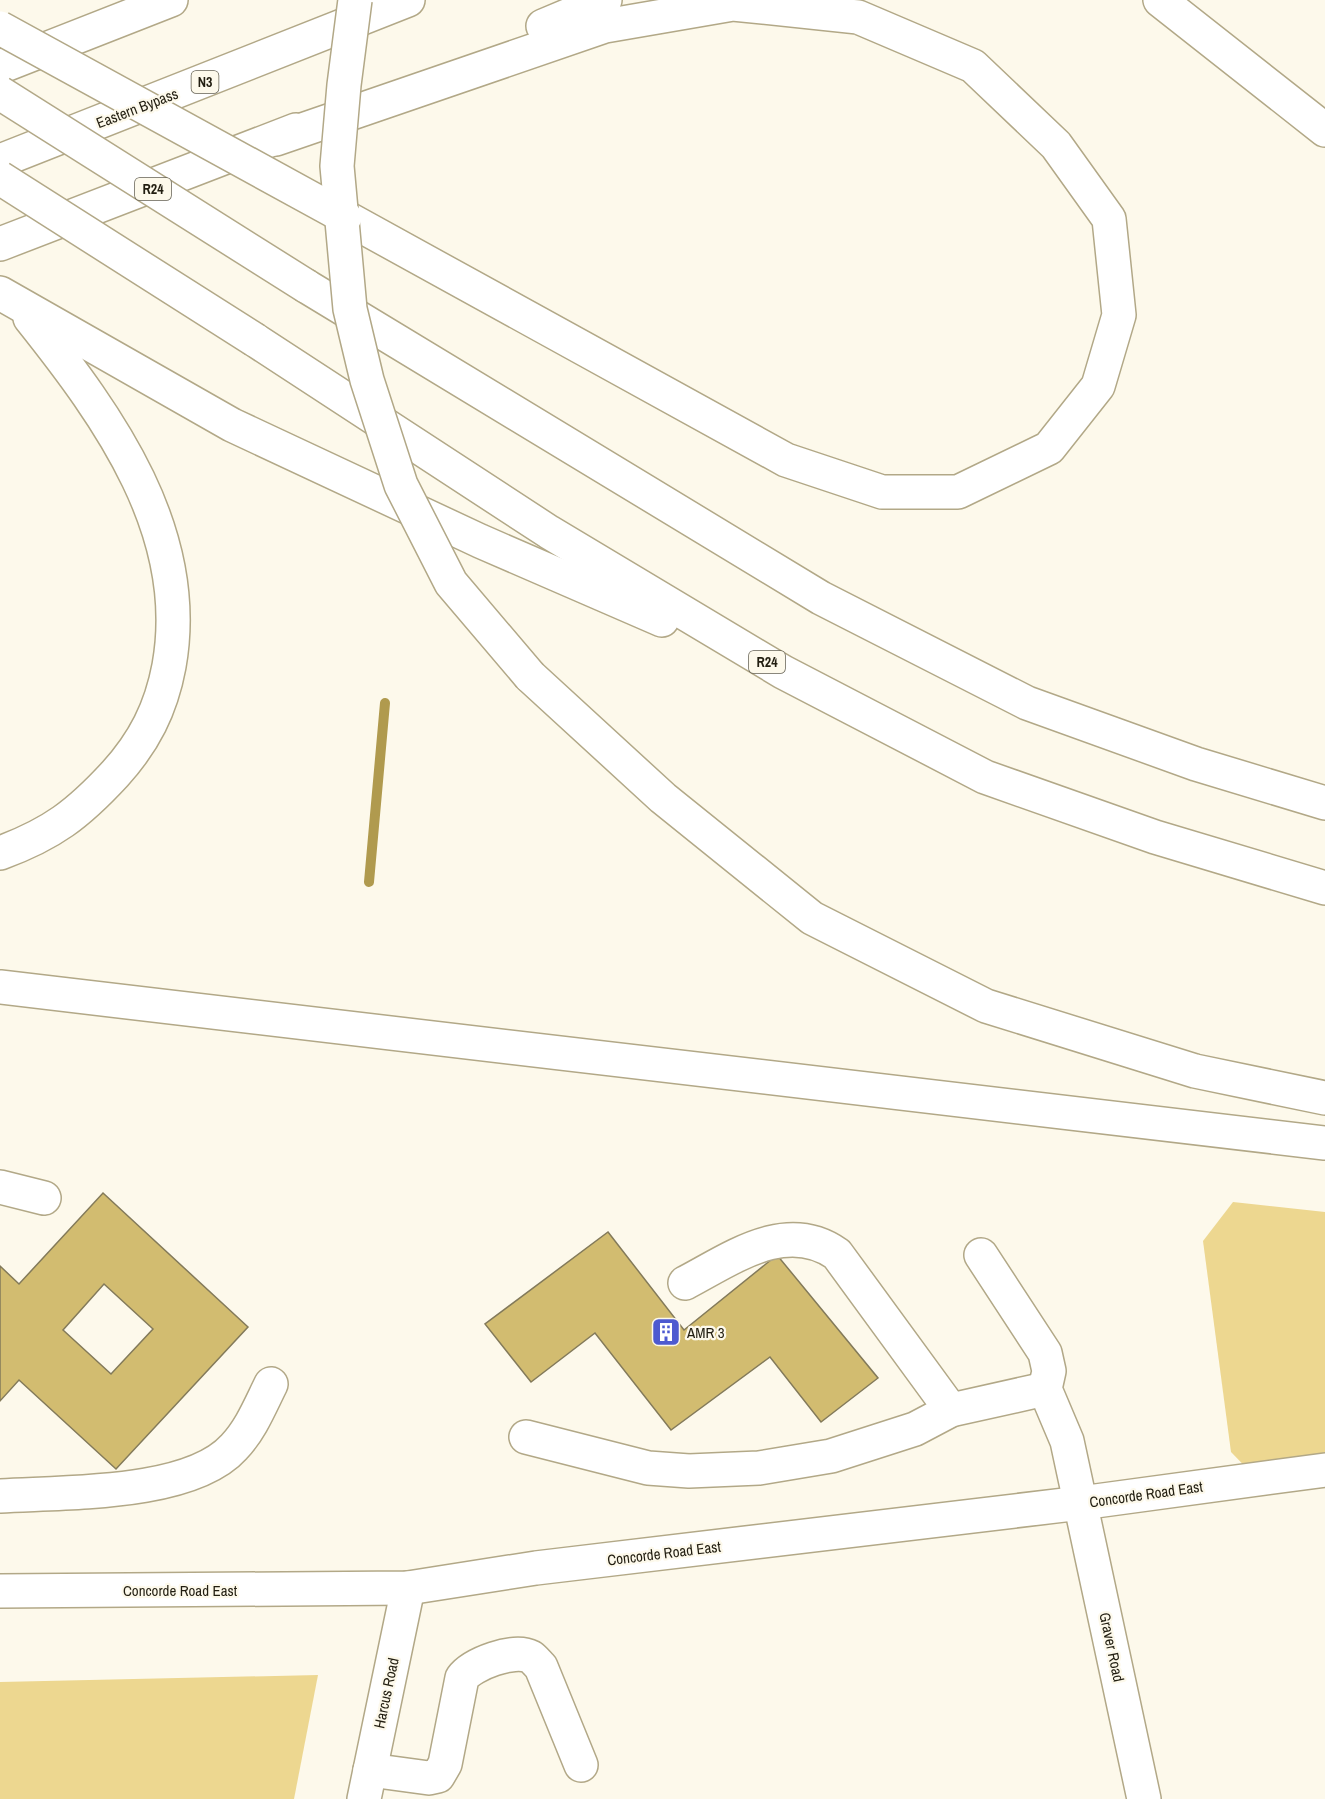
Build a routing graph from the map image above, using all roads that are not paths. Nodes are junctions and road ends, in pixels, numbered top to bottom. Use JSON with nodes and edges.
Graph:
{"nodes":[{"id":1,"x":171,"y":0,"type":"edge"},
{"id":2,"x":355,"y":0,"type":"edge"},
{"id":3,"x":408,"y":0,"type":"edge"},
{"id":4,"x":605,"y":0,"type":"edge"},
{"id":5,"x":1160,"y":0,"type":"edge"},
{"id":6,"x":0,"y":28,"type":"edge"},
{"id":7,"x":0,"y":67,"type":"edge"},
{"id":8,"x":0,"y":93,"type":"edge"},
{"id":9,"x":1325,"y":130,"type":"edge"},
{"id":10,"x":276,"y":138,"type":"junction"},
{"id":11,"x":0,"y":161,"type":"edge"},
{"id":12,"x":188,"y":170,"type":"junction"},
{"id":13,"x":0,"y":178,"type":"edge"},
{"id":14,"x":0,"y":244,"type":"edge"},
{"id":15,"x":0,"y":264,"type":"edge"},
{"id":16,"x":10,"y":299,"type":"edge"},
{"id":17,"x":783,"y":672,"type":"junction"},
{"id":18,"x":1325,"y":803,"type":"edge"},
{"id":19,"x":0,"y":853,"type":"edge"},
{"id":20,"x":1325,"y":888,"type":"edge"},
{"id":21,"x":0,"y":987,"type":"edge"},
{"id":22,"x":1325,"y":1098,"type":"edge"},
{"id":23,"x":1325,"y":1143,"type":"edge"},
{"id":24,"x":0,"y":1187,"type":"edge"},
{"id":25,"x":44,"y":1198,"type":"dead end"},
{"id":26,"x":981,"y":1255,"type":"dead end"},
{"id":27,"x":685,"y":1283,"type":"dead end"},
{"id":28,"x":271,"y":1384,"type":"dead end"},
{"id":29,"x":1045,"y":1389,"type":"junction"},
{"id":30,"x":951,"y":1410,"type":"junction"},
{"id":31,"x":526,"y":1437,"type":"dead end"},
{"id":32,"x":1325,"y":1470,"type":"edge"},
{"id":33,"x":0,"y":1496,"type":"edge"},
{"id":34,"x":1081,"y":1503,"type":"junction"},
{"id":35,"x":408,"y":1588,"type":"junction"},
{"id":36,"x":0,"y":1591,"type":"edge"},
{"id":37,"x":581,"y":1765,"type":"dead end"},
{"id":38,"x":367,"y":1785,"type":"edge"},
{"id":39,"x":1143,"y":1795,"type":"edge"}],
"edges":[{"from":1,"to":7,"type":"main road"},
{"from":2,"to":22,"type":"main road","bridge":true},
{"from":3,"to":11,"type":"main road","name":"Eastern Bypass","number":"N3"},
{"from":4,"to":10,"type":"main road"},
{"from":5,"to":9,"type":"main road"},
{"from":6,"to":10,"type":"main road","bridge":true},
{"from":8,"to":18,"type":"main road","number":"R24","bridge":true},
{"from":10,"to":12,"type":"main road"},
{"from":12,"to":14,"type":"main road"},
{"from":12,"to":15,"type":"main road"},
{"from":13,"to":17,"type":"main road","number":"R24","bridge":true},
{"from":16,"to":17,"type":"main road"},
{"from":16,"to":19,"type":"main road"},
{"from":17,"to":20,"type":"main road","number":"R24"},
{"from":21,"to":23,"type":"main road"},
{"from":24,"to":25,"type":"main road"},
{"from":26,"to":29,"type":"main road"},
{"from":27,"to":30,"type":"main road"},
{"from":28,"to":33,"type":"main road"},
{"from":29,"to":30,"type":"main road"},
{"from":29,"to":34,"type":"main road","name":"Graver Road"},
{"from":30,"to":31,"type":"main road"},
{"from":32,"to":34,"type":"main road","name":"Concorde Road East"},
{"from":34,"to":35,"type":"main road","name":"Concorde Road East"},
{"from":34,"to":39,"type":"main road","name":"Graver Road"},
{"from":35,"to":36,"type":"main road","name":"Concorde Road East"},
{"from":35,"to":38,"type":"main road","name":"Harcus Road"},
{"from":37,"to":38,"type":"main road"}]}
